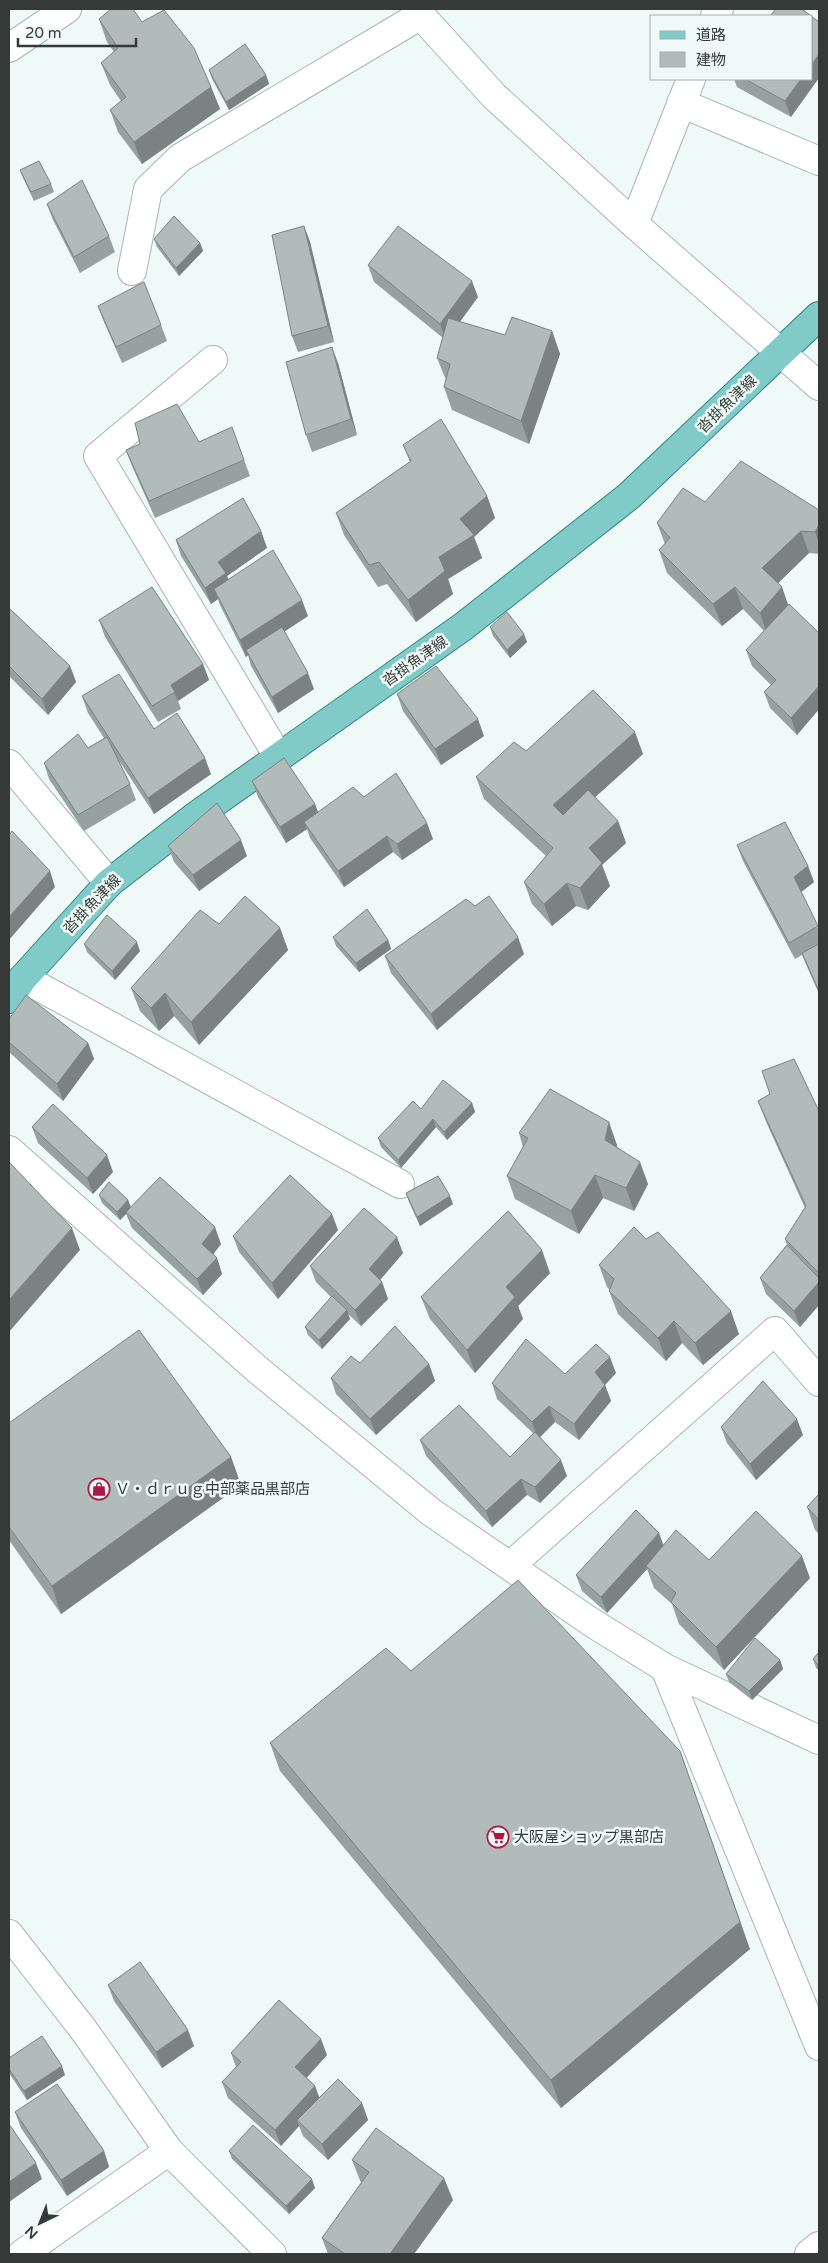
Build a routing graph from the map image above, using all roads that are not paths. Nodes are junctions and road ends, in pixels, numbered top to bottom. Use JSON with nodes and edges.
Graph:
{"nodes":[{"id":1,"x":67,"y":9,"type":"edge"},
{"id":2,"x":418,"y":12,"type":"edge"},
{"id":3,"x":9,"y":48,"type":"edge"},
{"id":4,"x":686,"y":91,"type":"edge"},
{"id":5,"x":819,"y":161,"type":"edge"},
{"id":6,"x":634,"y":224,"type":"junction"},
{"id":7,"x":132,"y":271,"type":"dead end"},
{"id":8,"x":819,"y":316,"type":"edge"},
{"id":9,"x":781,"y":352,"type":"junction"},
{"id":10,"x":213,"y":360,"type":"dead end"},
{"id":11,"x":819,"y":386,"type":"edge"},
{"id":12,"x":279,"y":758,"type":"junction"},
{"id":13,"x":9,"y":764,"type":"edge"},
{"id":14,"x":108,"y":883,"type":"junction"},
{"id":15,"x":16,"y":989,"type":"edge"},
{"id":16,"x":9,"y":1150,"type":"edge"},
{"id":17,"x":400,"y":1184,"type":"dead end"},
{"id":18,"x":819,"y":1382,"type":"edge"},
{"id":19,"x":510,"y":1566,"type":"junction"},
{"id":20,"x":666,"y":1668,"type":"junction"},
{"id":21,"x":819,"y":1740,"type":"edge"},
{"id":22,"x":9,"y":1934,"type":"edge"},
{"id":23,"x":819,"y":2046,"type":"edge"},
{"id":24,"x":169,"y":2151,"type":"junction"},
{"id":25,"x":819,"y":2246,"type":"edge"},
{"id":26,"x":22,"y":2254,"type":"edge"},
{"id":27,"x":272,"y":2254,"type":"edge"},
{"id":28,"x":809,"y":2254,"type":"edge"}],
"edges":[{"from":1,"to":3,"type":"street"},
{"from":2,"to":6,"type":"street"},
{"from":2,"to":7,"type":"street"},
{"from":4,"to":5,"type":"street"},
{"from":4,"to":6,"type":"street"},
{"from":6,"to":9,"type":"street"},
{"from":8,"to":9,"type":"main road","name":"沓掛魚津線"},
{"from":9,"to":11,"type":"street"},
{"from":9,"to":12,"type":"main road","name":"沓掛魚津線"},
{"from":10,"to":12,"type":"street"},
{"from":12,"to":14,"type":"main road","name":"沓掛魚津線"},
{"from":13,"to":14,"type":"street"},
{"from":14,"to":15,"type":"main road","name":"沓掛魚津線"},
{"from":15,"to":17,"type":"street"},
{"from":16,"to":19,"type":"street"},
{"from":18,"to":19,"type":"street"},
{"from":19,"to":20,"type":"street"},
{"from":20,"to":21,"type":"street"},
{"from":20,"to":23,"type":"street"},
{"from":22,"to":24,"type":"street"},
{"from":24,"to":26,"type":"street"},
{"from":24,"to":27,"type":"street"},
{"from":25,"to":28,"type":"street"}]}
